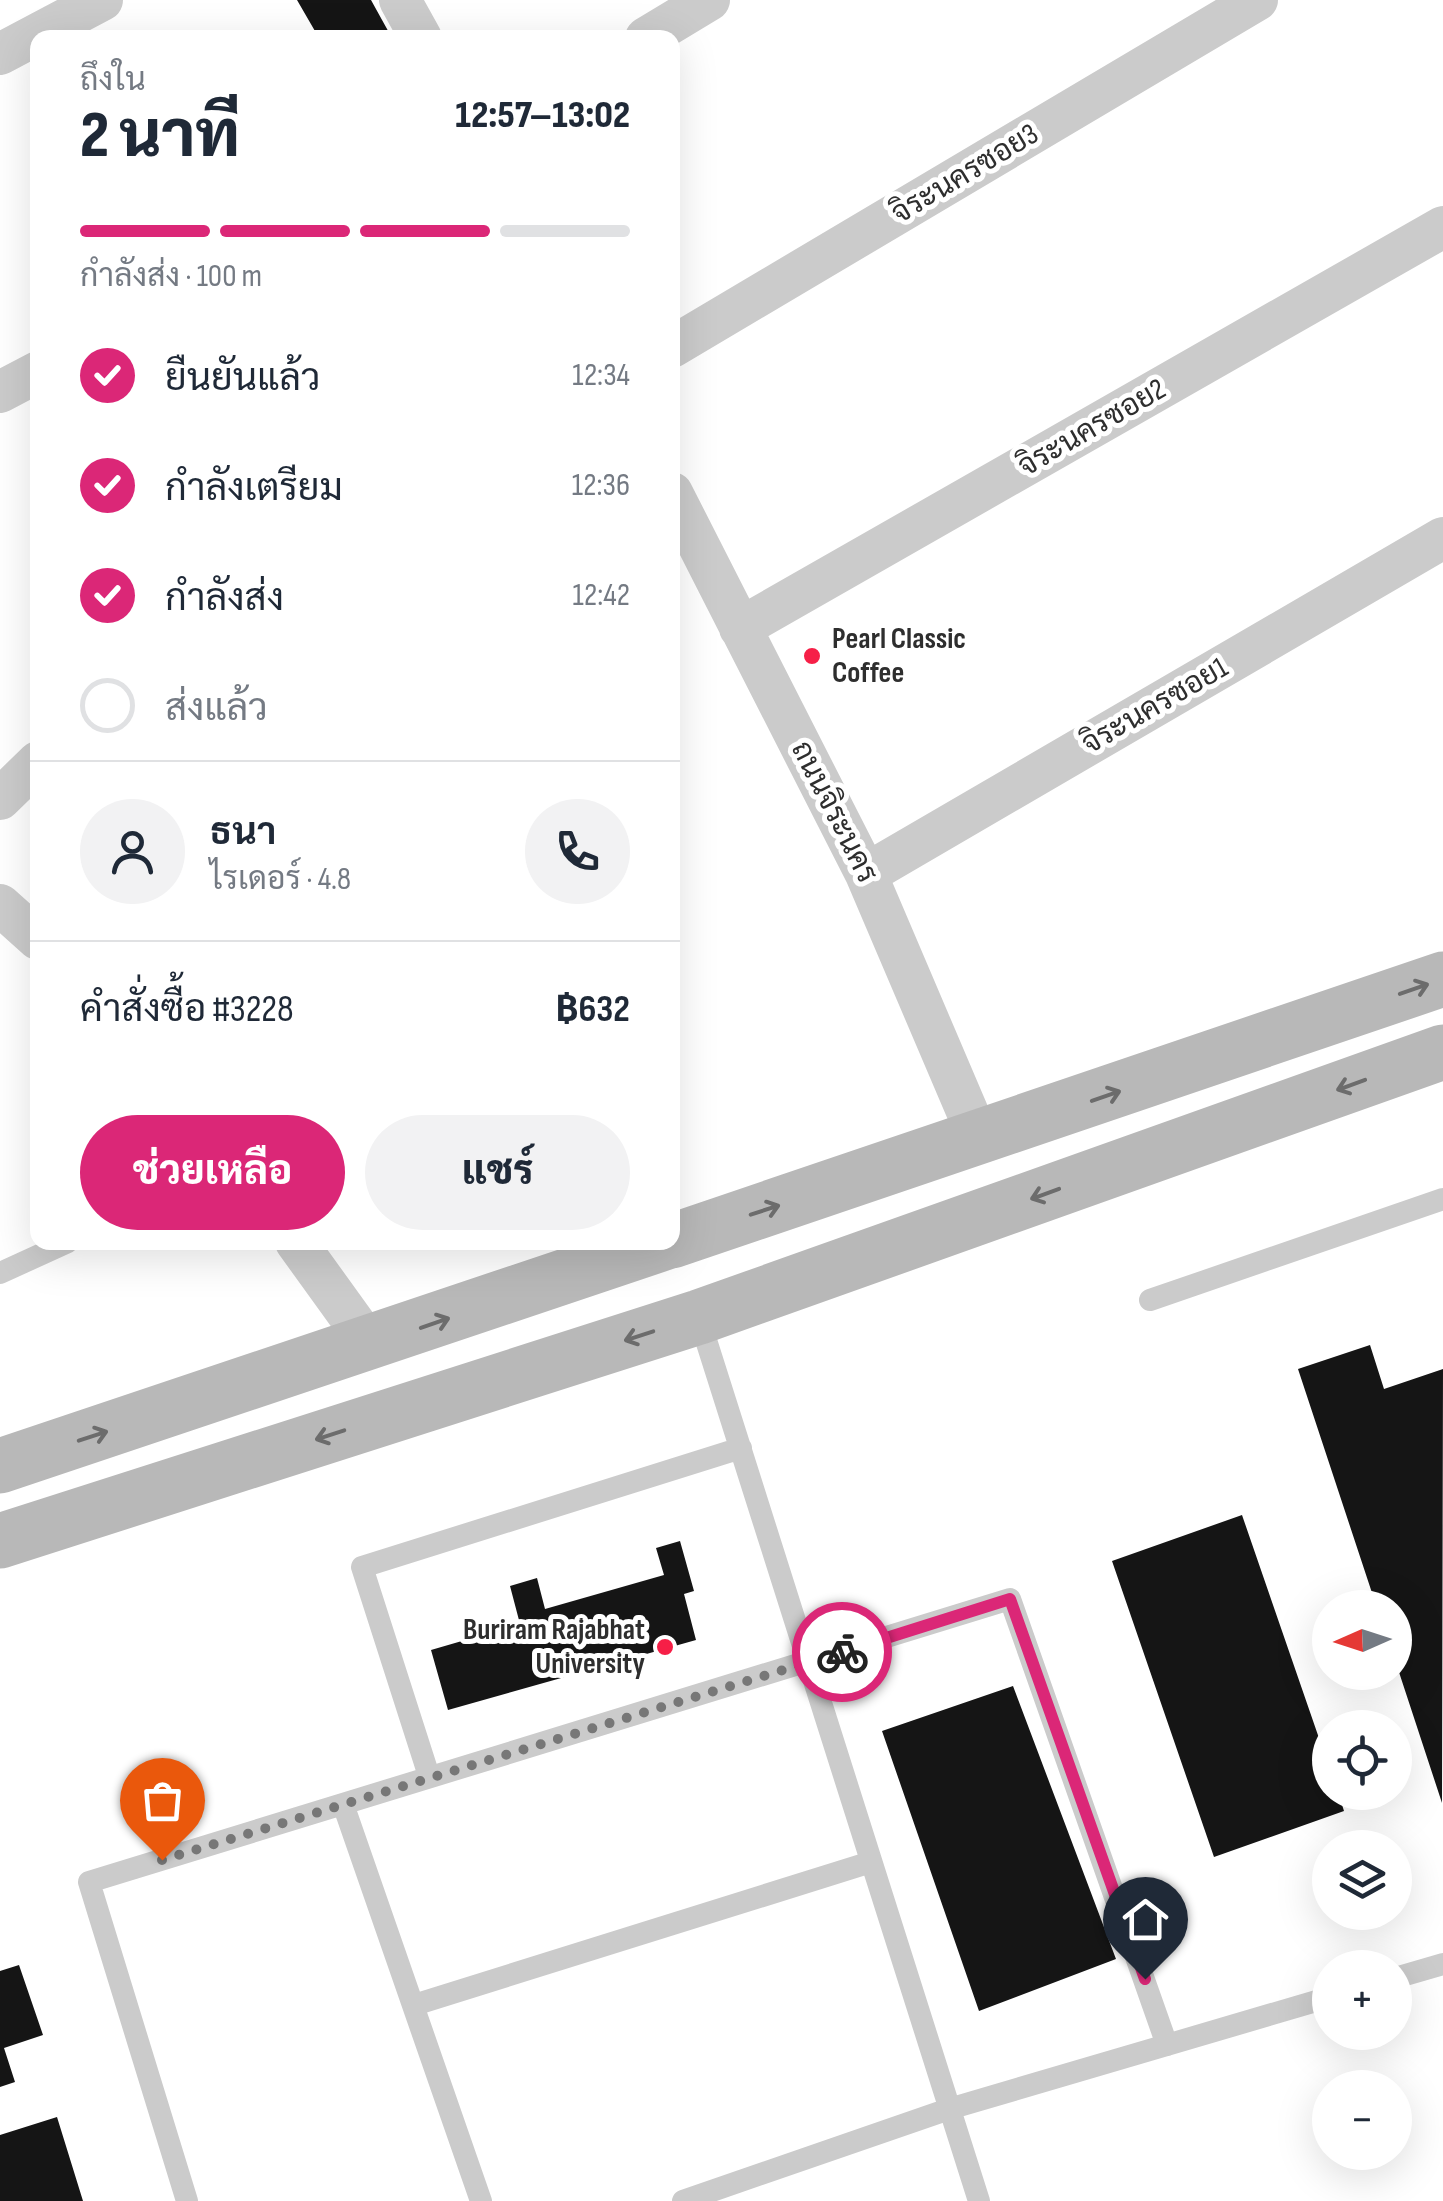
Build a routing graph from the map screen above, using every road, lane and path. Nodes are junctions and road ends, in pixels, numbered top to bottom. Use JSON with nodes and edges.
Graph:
{"nodes":[{"id":1,"x":102,"y":0,"type":"edge"},
{"id":2,"x":400,"y":0,"type":"edge"},
{"id":3,"x":709,"y":0,"type":"edge"},
{"id":4,"x":1257,"y":0,"type":"edge"},
{"id":5,"x":45,"y":30,"type":"edge"},
{"id":6,"x":417,"y":30,"type":"edge"},
{"id":7,"x":659,"y":30,"type":"edge"},
{"id":8,"x":30,"y":38,"type":"edge"},
{"id":9,"x":0,"y":54,"type":"edge"},
{"id":10,"x":1443,"y":227,"type":"edge"},
{"id":11,"x":680,"y":342,"type":"edge"},
{"id":12,"x":30,"y":376,"type":"edge"},
{"id":13,"x":0,"y":392,"type":"edge"},
{"id":14,"x":680,"y":508,"type":"edge"},
{"id":15,"x":1443,"y":538,"type":"edge"},
{"id":16,"x":740,"y":628,"type":"junction"},
{"id":17,"x":30,"y":770,"type":"edge"},
{"id":18,"x":0,"y":799,"type":"edge"},
{"id":19,"x":866,"y":874,"type":"junction"},
{"id":20,"x":0,"y":906,"type":"edge"},
{"id":21,"x":30,"y":932,"type":"edge"},
{"id":22,"x":1443,"y":979,"type":"edge"},
{"id":23,"x":1443,"y":1052,"type":"edge"},
{"id":24,"x":979,"y":1140,"type":"junction"},
{"id":25,"x":1443,"y":1199,"type":"edge"},
{"id":26,"x":680,"y":1237,"type":"edge"},
{"id":27,"x":50,"y":1250,"type":"edge"},
{"id":28,"x":302,"y":1250,"type":"edge"},
{"id":29,"x":642,"y":1250,"type":"edge"},
{"id":30,"x":0,"y":1273,"type":"edge"},
{"id":31,"x":1150,"y":1300,"type":"dead end"},
{"id":32,"x":699,"y":1317,"type":"junction"},
{"id":33,"x":371,"y":1346,"type":"junction"},
{"id":34,"x":741,"y":1448,"type":"junction"},
{"id":35,"x":0,"y":1466,"type":"edge"},
{"id":36,"x":0,"y":1541,"type":"edge"},
{"id":37,"x":808,"y":1662,"type":"junction"},
{"id":38,"x":429,"y":1776,"type":"junction"},
{"id":39,"x":344,"y":1804,"type":"junction"},
{"id":40,"x":871,"y":1862,"type":"junction"},
{"id":41,"x":1443,"y":1964,"type":"edge"},
{"id":42,"x":1412,"y":1973,"type":"edge"},
{"id":43,"x":1312,"y":2002,"type":"edge"},
{"id":44,"x":414,"y":2005,"type":"junction"},
{"id":45,"x":1167,"y":2044,"type":"junction"},
{"id":46,"x":949,"y":2109,"type":"junction"},
{"id":47,"x":188,"y":2201,"type":"edge"},
{"id":48,"x":480,"y":2201,"type":"edge"},
{"id":49,"x":683,"y":2201,"type":"edge"},
{"id":50,"x":979,"y":2201,"type":"edge"}],
"edges":[{"from":1,"to":5,"type":"street"},
{"from":2,"to":6,"type":"street"},
{"from":3,"to":7,"type":"street"},
{"from":4,"to":11,"type":"street","name":"จิระนครซอย3"},
{"from":8,"to":9,"type":"street"},
{"from":10,"to":16,"type":"street","name":"จิระนครซอย2"},
{"from":12,"to":13,"type":"street"},
{"from":14,"to":16,"type":"street","name":"ถนนจิระนคร"},
{"from":15,"to":19,"type":"street","name":"จิระนครซอย1"},
{"from":16,"to":19,"type":"street","name":"ถนนจิระนคร"},
{"from":17,"to":18,"type":"street"},
{"from":19,"to":24,"type":"street","name":"ถนนจิระนคร"},
{"from":20,"to":21,"type":"street"},
{"from":24,"to":22,"type":"main road","one_way":true},
{"from":23,"to":32,"type":"main road","one_way":true},
{"from":26,"to":24,"type":"main road","one_way":true},
{"from":25,"to":31,"type":"lane"},
{"from":27,"to":30,"type":"lane"},
{"from":28,"to":33,"type":"street"},
{"from":33,"to":29,"type":"main road","one_way":true},
{"from":32,"to":34,"type":"lane"},
{"from":32,"to":36,"type":"main road","one_way":true},
{"from":35,"to":33,"type":"main road","one_way":true},
{"from":34,"to":37,"type":"lane"},
{"from":34,"to":38,"type":"lane"},
{"from":37,"to":38,"type":"lane"},
{"from":37,"to":40,"type":"lane"},
{"from":37,"to":45,"type":"lane"},
{"from":38,"to":39,"type":"lane"},
{"from":39,"to":44,"type":"lane"},
{"from":39,"to":47,"type":"lane"},
{"from":40,"to":44,"type":"lane"},
{"from":40,"to":46,"type":"lane"},
{"from":41,"to":42,"type":"lane"},
{"from":43,"to":45,"type":"lane"},
{"from":44,"to":48,"type":"lane"},
{"from":45,"to":46,"type":"lane"},
{"from":46,"to":49,"type":"lane"},
{"from":46,"to":50,"type":"lane"}]}
